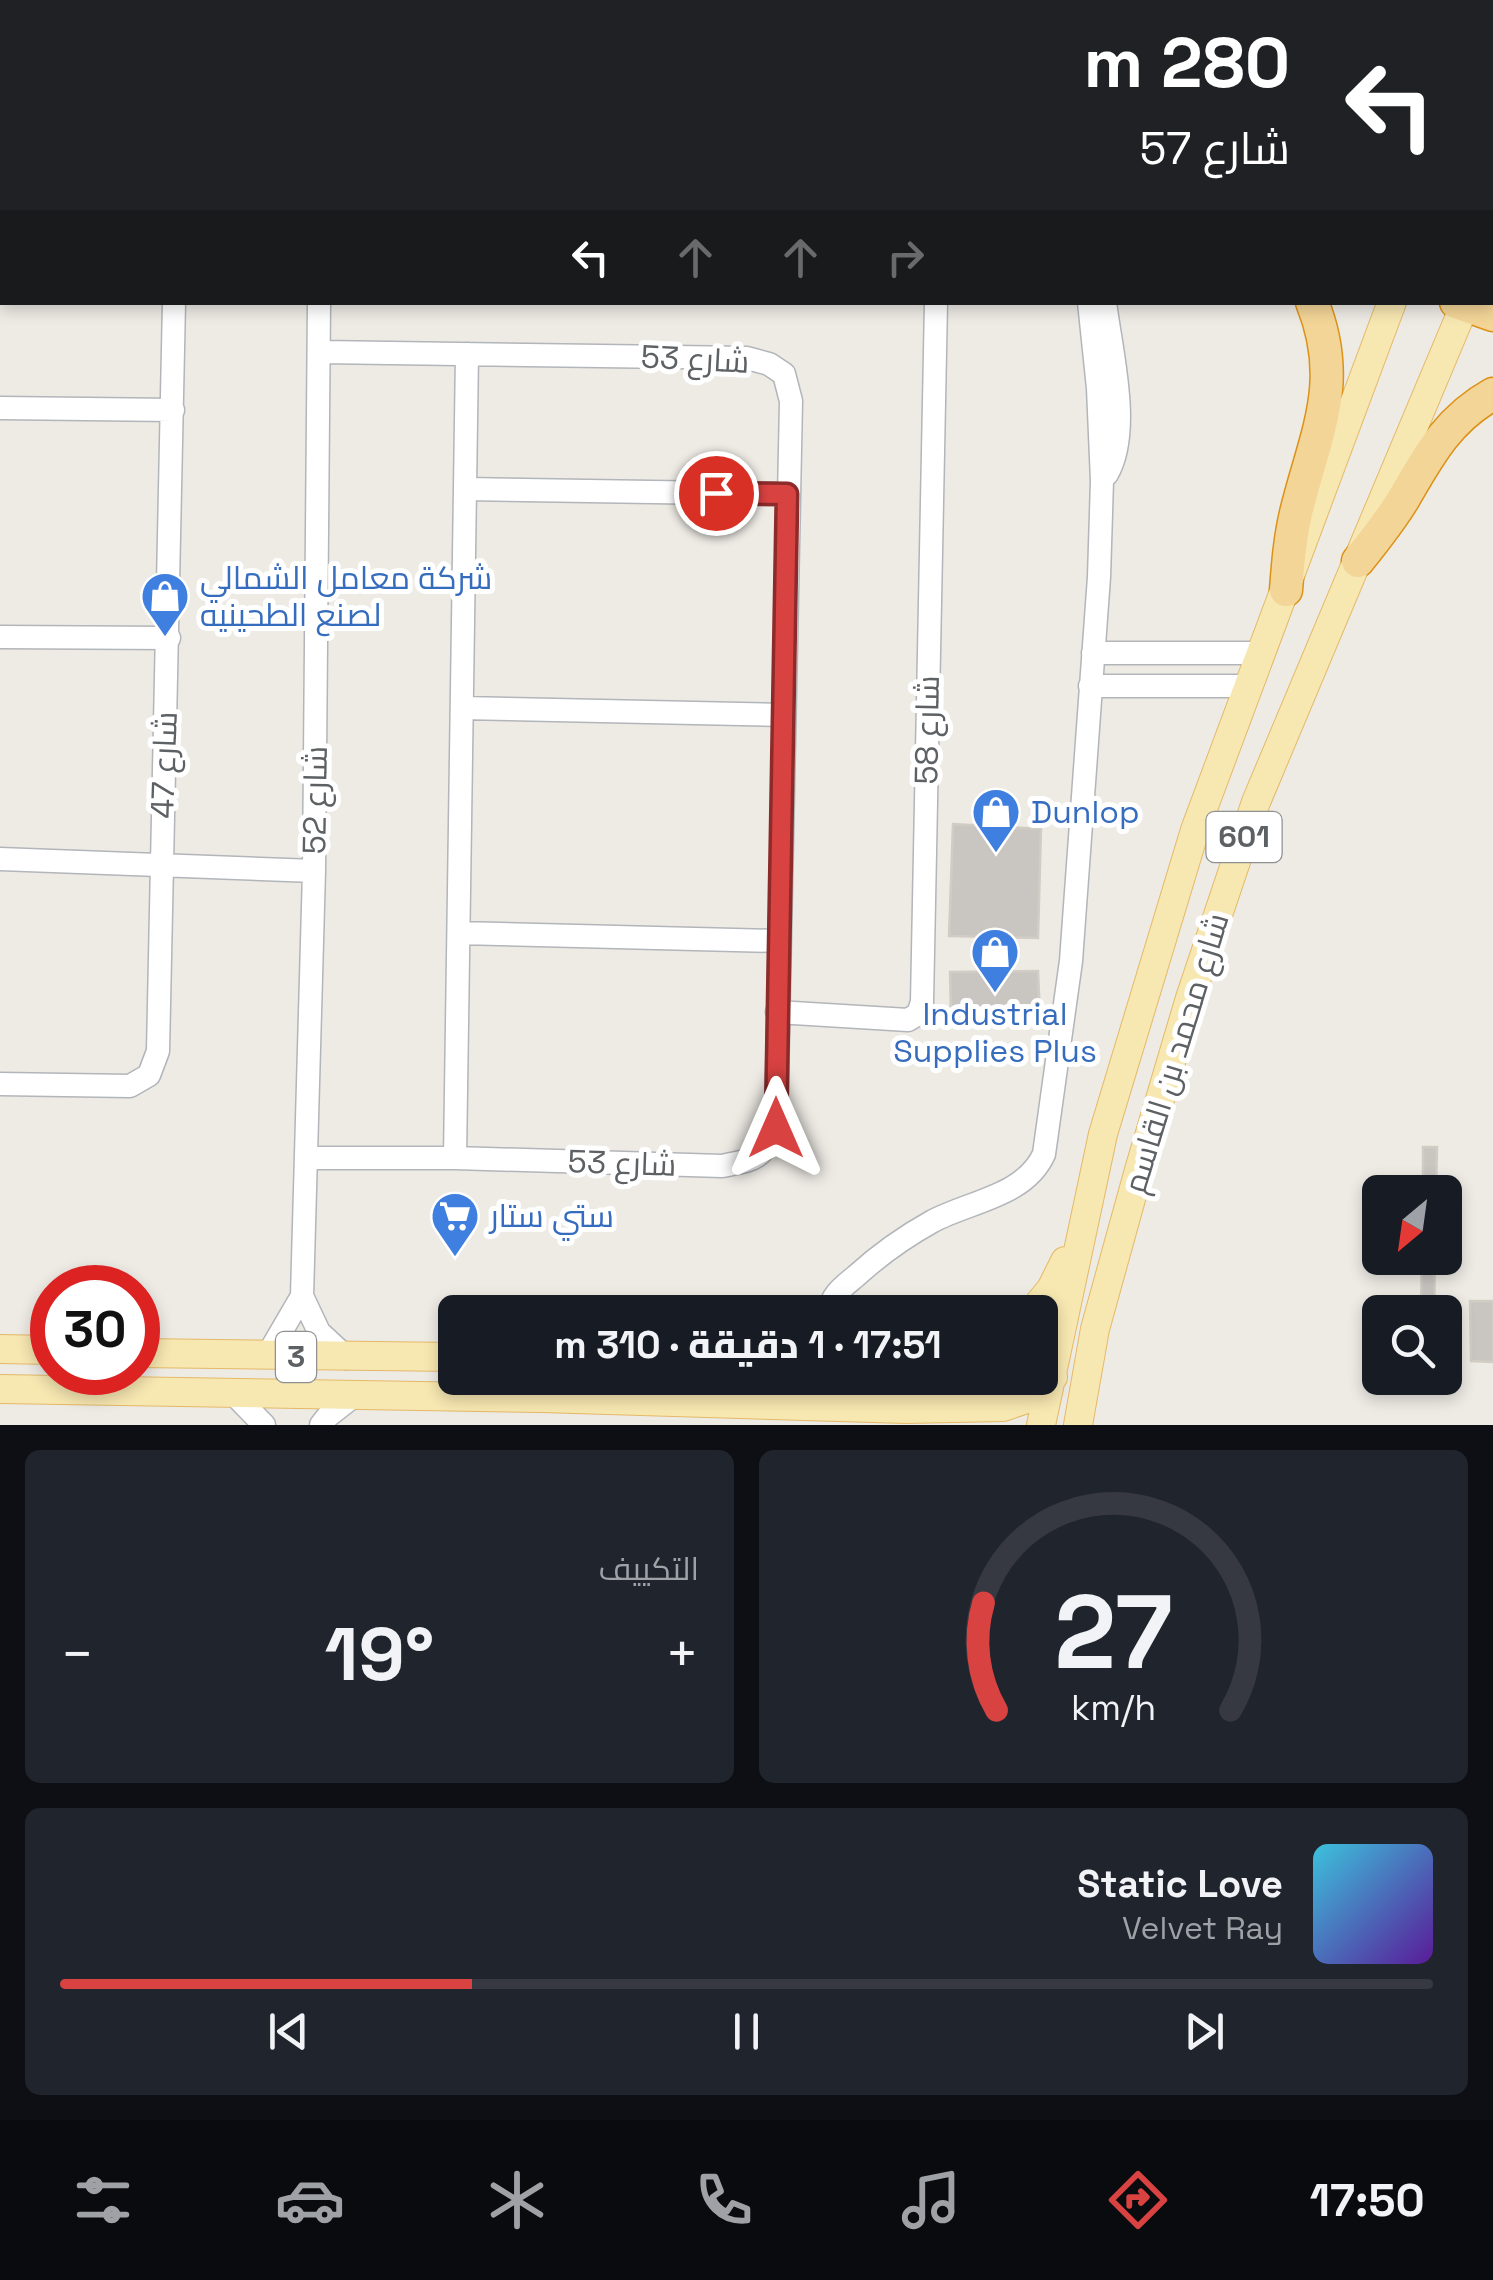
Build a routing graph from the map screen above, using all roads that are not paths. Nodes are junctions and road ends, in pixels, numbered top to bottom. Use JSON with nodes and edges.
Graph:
{"nodes":[{"id":1,"x":174,"y":305,"type":"edge"},
{"id":2,"x":319,"y":305,"type":"edge"},
{"id":3,"x":936,"y":305,"type":"edge"},
{"id":4,"x":1088,"y":305,"type":"edge"},
{"id":5,"x":1105,"y":305,"type":"edge"},
{"id":6,"x":1313,"y":305,"type":"edge"},
{"id":7,"x":1391,"y":305,"type":"edge"},
{"id":8,"x":1470,"y":307,"type":"edge"},
{"id":9,"x":321,"y":352,"type":"junction"},
{"id":10,"x":467,"y":354,"type":"junction"},
{"id":11,"x":1493,"y":394,"type":"edge"},
{"id":12,"x":0,"y":408,"type":"edge"},
{"id":13,"x":173,"y":410,"type":"junction"},
{"id":14,"x":1102,"y":482,"type":"junction"},
{"id":15,"x":465,"y":490,"type":"junction"},
{"id":16,"x":787,"y":494,"type":"junction"},
{"id":17,"x":1358,"y":561,"type":"junction"},
{"id":18,"x":1286,"y":590,"type":"junction"},
{"id":19,"x":0,"y":636,"type":"edge"},
{"id":20,"x":168,"y":638,"type":"junction"},
{"id":21,"x":1093,"y":652,"type":"junction"},
{"id":22,"x":1262,"y":653,"type":"junction"},
{"id":23,"x":1090,"y":686,"type":"junction"},
{"id":24,"x":1249,"y":686,"type":"junction"},
{"id":25,"x":462,"y":708,"type":"junction"},
{"id":26,"x":783,"y":714,"type":"junction"},
{"id":27,"x":0,"y":859,"type":"edge"},
{"id":28,"x":161,"y":864,"type":"junction"},
{"id":29,"x":314,"y":871,"type":"junction"},
{"id":30,"x":458,"y":933,"type":"junction"},
{"id":31,"x":778,"y":942,"type":"junction"},
{"id":32,"x":777,"y":1012,"type":"junction"},
{"id":33,"x":0,"y":1084,"type":"edge"},
{"id":34,"x":307,"y":1158,"type":"junction"},
{"id":35,"x":455,"y":1158,"type":"junction"},
{"id":36,"x":1080,"y":1233,"type":"junction"},
{"id":37,"x":835,"y":1295,"type":"edge"},
{"id":38,"x":1045,"y":1295,"type":"edge"},
{"id":39,"x":302,"y":1296,"type":"junction"},
{"id":40,"x":1058,"y":1322,"type":"edge"},
{"id":41,"x":1095,"y":1329,"type":"junction"},
{"id":42,"x":0,"y":1349,"type":"edge"},
{"id":43,"x":30,"y":1350,"type":"edge"},
{"id":44,"x":160,"y":1353,"type":"edge"},
{"id":45,"x":268,"y":1356,"type":"junction"},
{"id":46,"x":348,"y":1358,"type":"junction"},
{"id":47,"x":438,"y":1358,"type":"edge"},
{"id":48,"x":1058,"y":1368,"type":"edge"},
{"id":49,"x":30,"y":1386,"type":"edge"},
{"id":50,"x":160,"y":1387,"type":"edge"},
{"id":51,"x":1058,"y":1388,"type":"edge"},
{"id":52,"x":0,"y":1389,"type":"edge"},
{"id":53,"x":232,"y":1392,"type":"junction"},
{"id":54,"x":438,"y":1392,"type":"edge"},
{"id":55,"x":355,"y":1395,"type":"junction"},
{"id":56,"x":668,"y":1395,"type":"edge"},
{"id":57,"x":1035,"y":1395,"type":"edge"},
{"id":58,"x":1043,"y":1395,"type":"edge"},
{"id":59,"x":906,"y":1409,"type":"junction"},
{"id":60,"x":264,"y":1425,"type":"edge"},
{"id":61,"x":322,"y":1425,"type":"edge"},
{"id":62,"x":947,"y":1425,"type":"edge"},
{"id":63,"x":1041,"y":1425,"type":"edge"},
{"id":64,"x":1077,"y":1425,"type":"edge"}],
"edges":[{"from":1,"to":13,"type":"street","name":"شارع 47"},
{"from":2,"to":9,"type":"street","name":"شارع 52"},
{"from":3,"to":32,"type":"street","name":"شارع 58"},
{"from":4,"to":14,"type":"street"},
{"from":5,"to":14,"type":"street"},
{"from":6,"to":18,"type":"highway"},
{"from":7,"to":18,"type":"main road","name":"شارع محمد بن القاسم","number":"601"},
{"from":8,"to":17,"type":"main road","name":"شارع محمد بن القاسم","number":"601"},
{"from":9,"to":10,"type":"street","name":"شارع 53"},
{"from":9,"to":29,"type":"street","name":"شارع 52"},
{"from":10,"to":15,"type":"street"},
{"from":10,"to":16,"type":"street","name":"شارع 53"},
{"from":11,"to":17,"type":"highway"},
{"from":12,"to":13,"type":"street"},
{"from":13,"to":20,"type":"street","name":"شارع 47"},
{"from":14,"to":21,"type":"street"},
{"from":15,"to":16,"type":"street"},
{"from":15,"to":25,"type":"street"},
{"from":16,"to":26,"type":"street","name":"شارع 53"},
{"from":17,"to":41,"type":"main road","name":"شارع محمد بن القاسم","number":"601"},
{"from":18,"to":22,"type":"main road","name":"شارع محمد بن القاسم","number":"601"},
{"from":19,"to":20,"type":"street"},
{"from":20,"to":28,"type":"street","name":"شارع 47"},
{"from":21,"to":22,"type":"street"},
{"from":21,"to":23,"type":"street"},
{"from":22,"to":24,"type":"main road","name":"شارع محمد بن القاسم","number":"601"},
{"from":23,"to":24,"type":"street"},
{"from":23,"to":37,"type":"street"},
{"from":24,"to":36,"type":"main road","name":"شارع محمد بن القاسم","number":"601"},
{"from":25,"to":26,"type":"street"},
{"from":25,"to":30,"type":"street"},
{"from":26,"to":31,"type":"street","name":"شارع 53"},
{"from":27,"to":28,"type":"street"},
{"from":28,"to":29,"type":"street"},
{"from":28,"to":33,"type":"street","name":"شارع 47"},
{"from":29,"to":34,"type":"street","name":"شارع 52"},
{"from":30,"to":31,"type":"street"},
{"from":30,"to":35,"type":"street"},
{"from":31,"to":32,"type":"street","name":"شارع 53"},
{"from":32,"to":35,"type":"street","name":"شارع 53"},
{"from":34,"to":35,"type":"street","name":"شارع 53"},
{"from":34,"to":39,"type":"street","name":"شارع 52"},
{"from":36,"to":38,"type":"main road"},
{"from":36,"to":40,"type":"main road","name":"شارع محمد بن القاسم","number":"601"},
{"from":39,"to":45,"type":"street","name":"شارع 52"},
{"from":39,"to":46,"type":"street"},
{"from":41,"to":48,"type":"main road"},
{"from":41,"to":64,"type":"main road","name":"شارع محمد بن القاسم","number":"601"},
{"from":42,"to":43,"type":"main road"},
{"from":44,"to":45,"type":"main road","number":"3"},
{"from":45,"to":46,"type":"main road","number":"3"},
{"from":46,"to":47,"type":"main road","number":"3"},
{"from":49,"to":52,"type":"main road","number":"3"},
{"from":50,"to":53,"type":"main road","number":"3"},
{"from":51,"to":64,"type":"main road"},
{"from":53,"to":55,"type":"main road","number":"3"},
{"from":53,"to":60,"type":"street"},
{"from":54,"to":55,"type":"main road","number":"3"},
{"from":55,"to":61,"type":"street"},
{"from":56,"to":59,"type":"main road","number":"3"},
{"from":57,"to":59,"type":"main road","number":"3"},
{"from":58,"to":63,"type":"main road","name":"شارع محمد بن القاسم","number":"601"},
{"from":59,"to":62,"type":"main road"}]}
